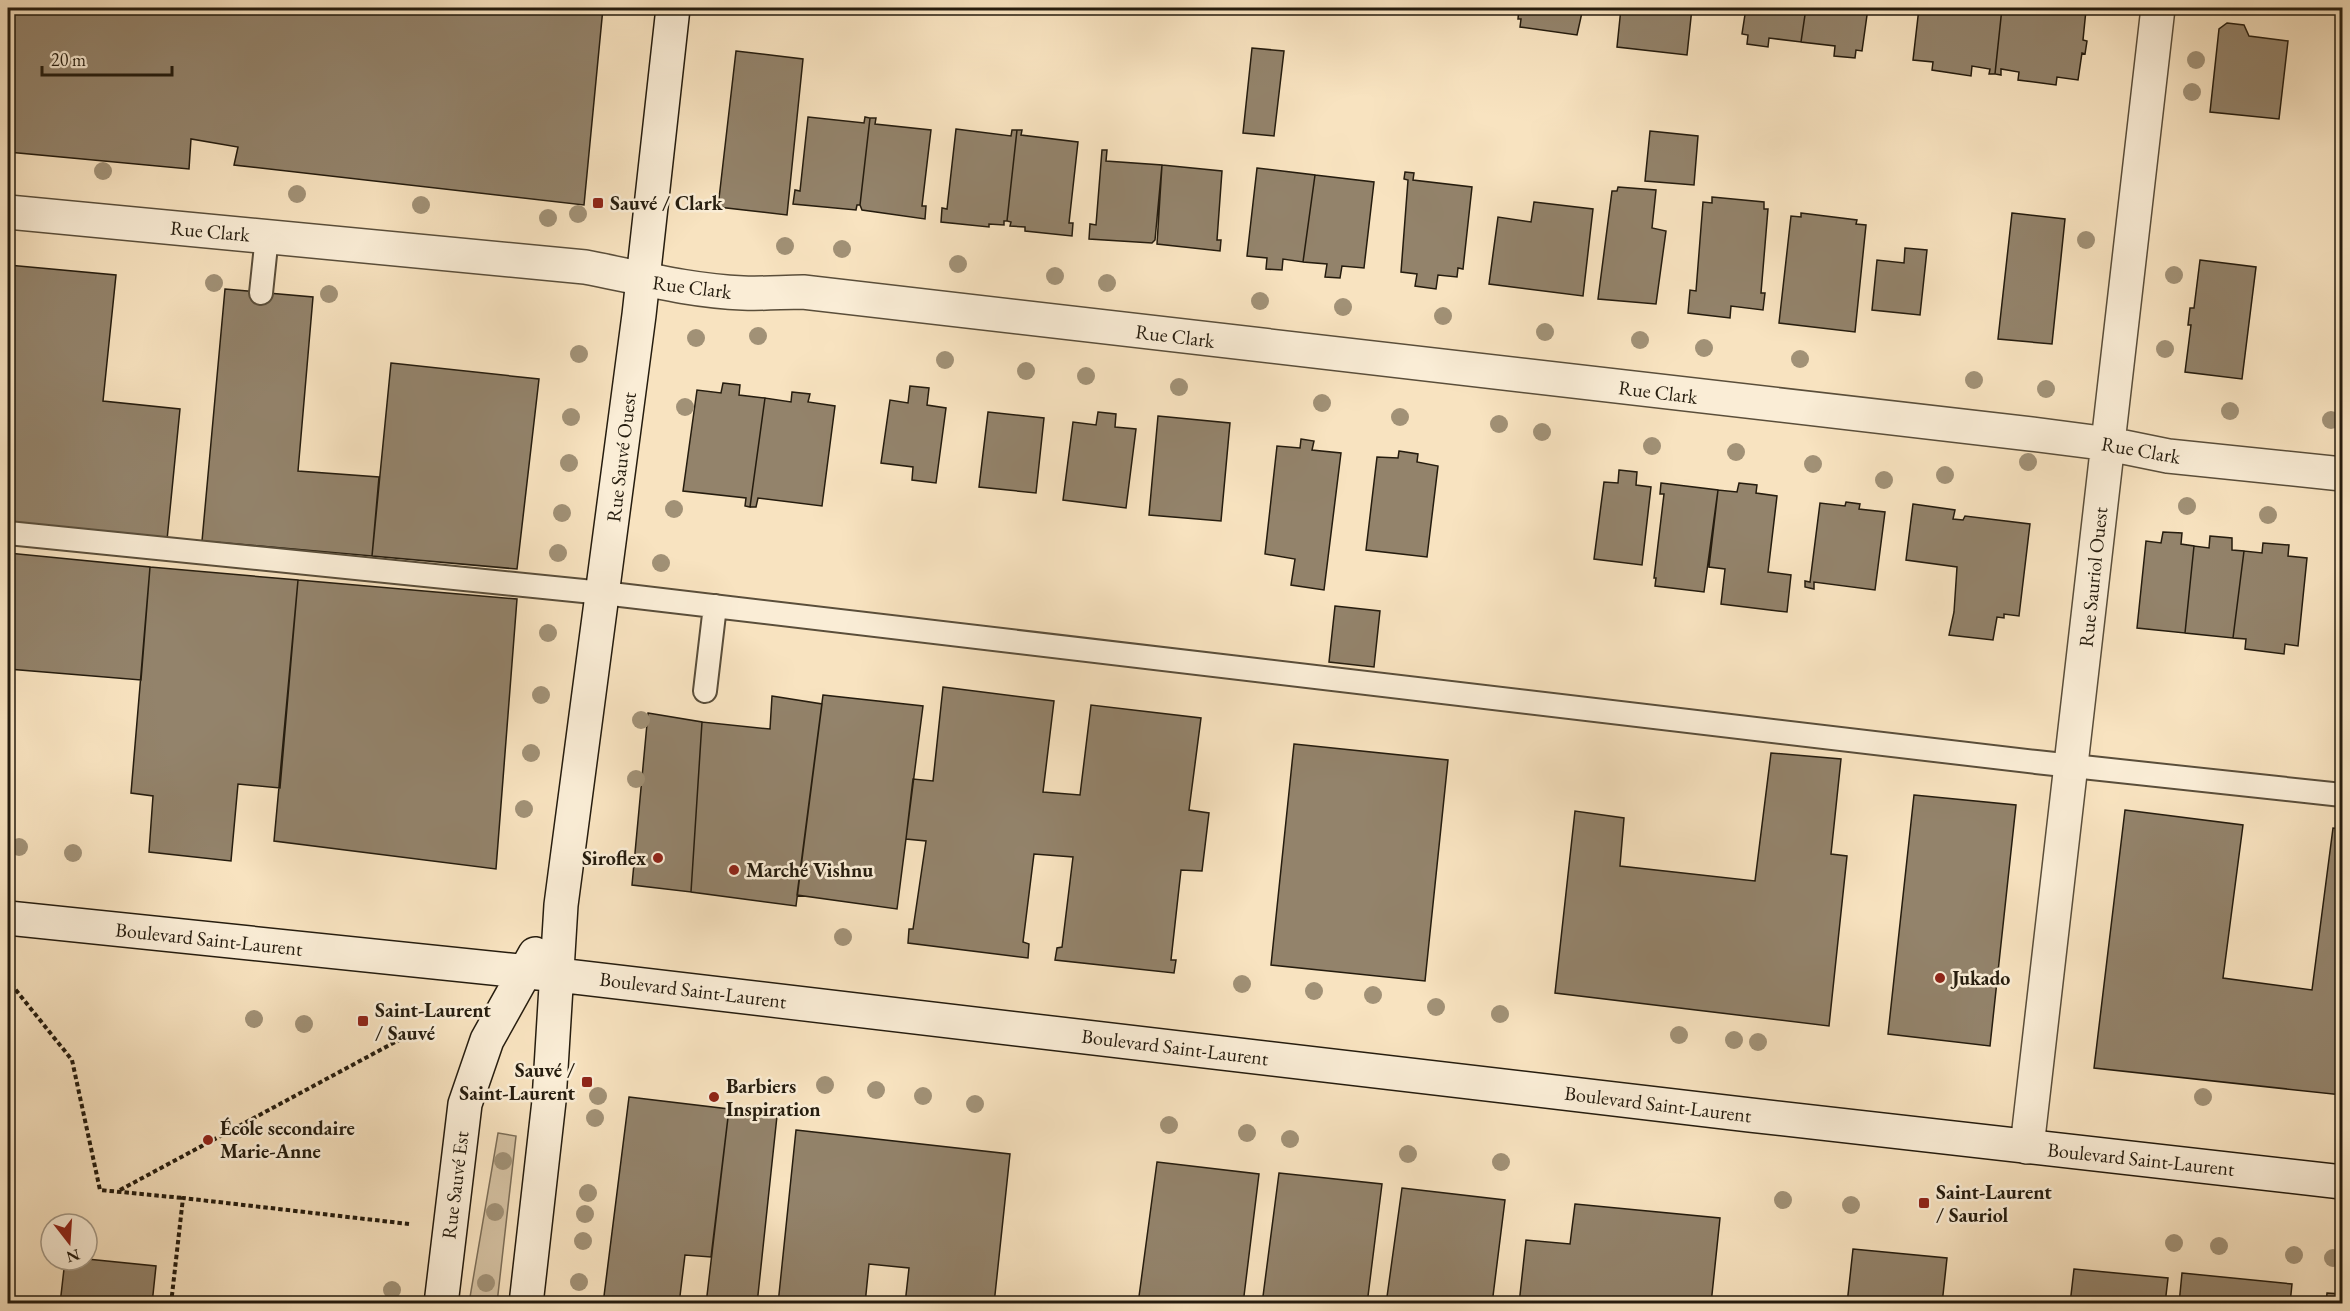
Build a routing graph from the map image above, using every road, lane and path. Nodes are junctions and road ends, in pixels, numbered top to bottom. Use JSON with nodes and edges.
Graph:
{"nodes":[{"id":1,"x":673,"y":8,"type":"edge"},
{"id":2,"x":2158,"y":8,"type":"edge"},
{"id":3,"x":8,"y":212,"type":"edge"},
{"id":4,"x":267,"y":236,"type":"junction"},
{"id":5,"x":643,"y":280,"type":"junction"},
{"id":6,"x":261,"y":293,"type":"dead end"},
{"id":7,"x":2109,"y":444,"type":"junction"},
{"id":8,"x":2343,"y":474,"type":"edge"},
{"id":9,"x":8,"y":533,"type":"edge"},
{"id":10,"x":603,"y":593,"type":"junction"},
{"id":11,"x":715,"y":606,"type":"junction"},
{"id":12,"x":705,"y":691,"type":"dead end"},
{"id":13,"x":2072,"y":765,"type":"junction"},
{"id":14,"x":2343,"y":795,"type":"edge"},
{"id":15,"x":561,"y":905,"type":"junction"},
{"id":16,"x":8,"y":918,"type":"edge"},
{"id":17,"x":525,"y":971,"type":"junction"},
{"id":18,"x":558,"y":975,"type":"junction"},
{"id":19,"x":11,"y":984,"type":"dead end"},
{"id":20,"x":422,"y":1034,"type":"dead end"},
{"id":21,"x":2027,"y":1147,"type":"junction"},
{"id":22,"x":2343,"y":1182,"type":"edge"},
{"id":23,"x":120,"y":1190,"type":"junction"},
{"id":24,"x":183,"y":1198,"type":"junction"},
{"id":25,"x":409,"y":1224,"type":"dead end"},
{"id":26,"x":171,"y":1304,"type":"edge"},
{"id":27,"x":441,"y":1304,"type":"edge"},
{"id":28,"x":526,"y":1304,"type":"edge"}],
"edges":[{"from":1,"to":5,"type":"main road","name":"Rue Sauvé Ouest"},
{"from":2,"to":7,"type":"main road","name":"Rue Sauriol Ouest"},
{"from":3,"to":4,"type":"main road","name":"Rue Clark"},
{"from":4,"to":5,"type":"main road","name":"Rue Clark"},
{"from":4,"to":6,"type":"lane"},
{"from":5,"to":7,"type":"main road","name":"Rue Clark"},
{"from":5,"to":10,"type":"main road","name":"Rue Sauvé Ouest"},
{"from":7,"to":8,"type":"main road","name":"Rue Clark"},
{"from":7,"to":13,"type":"main road","name":"Rue Sauriol Ouest"},
{"from":9,"to":10,"type":"lane"},
{"from":10,"to":11,"type":"lane"},
{"from":10,"to":15,"type":"main road","name":"Rue Sauvé Ouest"},
{"from":11,"to":12,"type":"lane"},
{"from":11,"to":13,"type":"lane"},
{"from":13,"to":14,"type":"lane"},
{"from":13,"to":21,"type":"main road","name":"Rue Sauriol Ouest"},
{"from":15,"to":17,"type":"main road","name":"Rue Sauvé Ouest"},
{"from":15,"to":18,"type":"main road","name":"Rue Sauvé Ouest"},
{"from":16,"to":17,"type":"main road","name":"Boulevard Saint-Laurent"},
{"from":17,"to":18,"type":"main road","name":"Boulevard Saint-Laurent"},
{"from":17,"to":27,"type":"main road","name":"Rue Sauvé Est"},
{"from":18,"to":21,"type":"main road","name":"Boulevard Saint-Laurent"},
{"from":18,"to":28,"type":"main road"},
{"from":19,"to":23,"type":"path"},
{"from":20,"to":23,"type":"path"},
{"from":21,"to":22,"type":"main road","name":"Boulevard Saint-Laurent"},
{"from":23,"to":24,"type":"path"},
{"from":24,"to":25,"type":"path"},
{"from":24,"to":26,"type":"path"}]}
